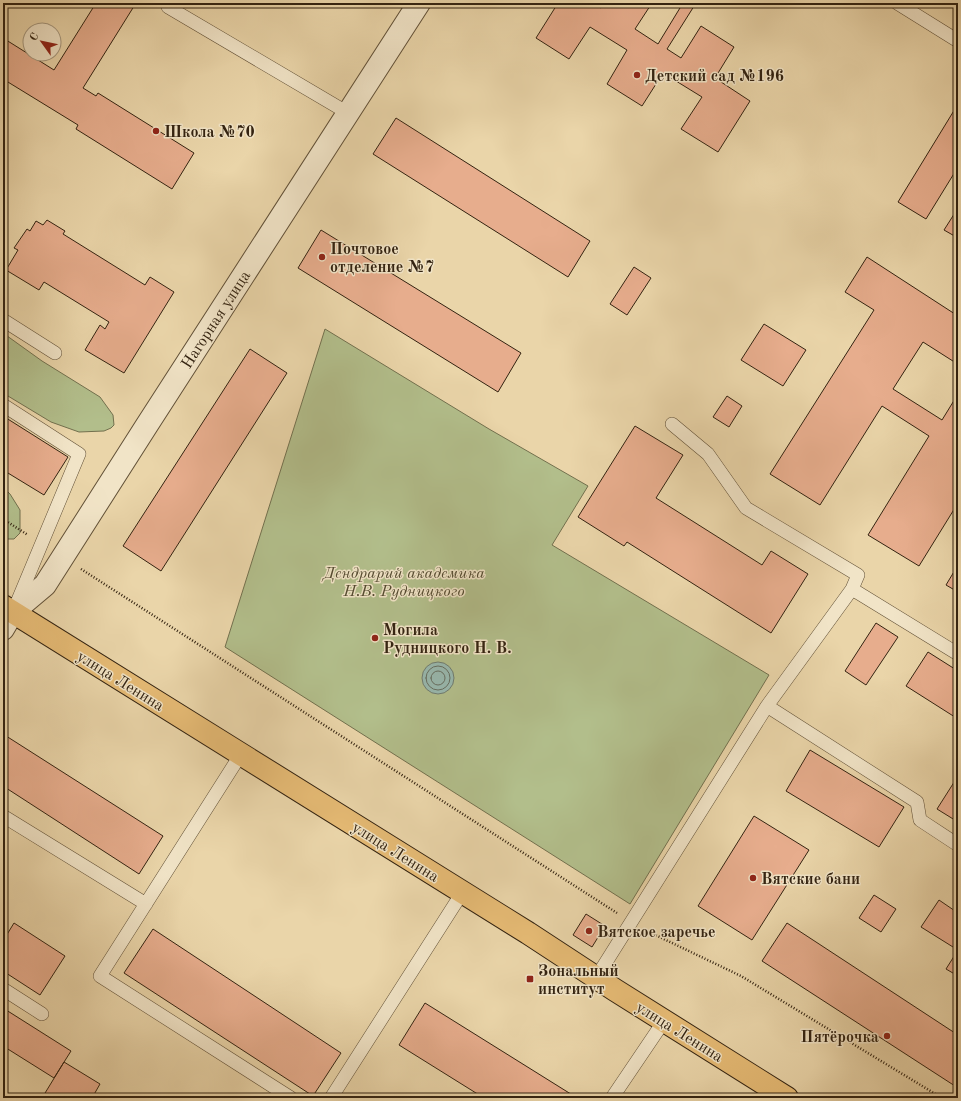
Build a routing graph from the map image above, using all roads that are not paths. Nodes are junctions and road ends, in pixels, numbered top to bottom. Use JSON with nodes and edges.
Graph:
{"nodes":[{"id":1,"x":419,"y":3,"type":"edge"},
{"id":2,"x":898,"y":3,"type":"edge"},
{"id":3,"x":168,"y":8,"type":"dead end"},
{"id":4,"x":958,"y":41,"type":"edge"},
{"id":5,"x":348,"y":113,"type":"junction"},
{"id":6,"x":3,"y":320,"type":"edge"},
{"id":7,"x":55,"y":353,"type":"dead end"},
{"id":8,"x":3,"y":406,"type":"edge"},
{"id":9,"x":672,"y":424,"type":"dead end"},
{"id":10,"x":852,"y":590,"type":"junction"},
{"id":11,"x":6,"y":616,"type":"edge"},
{"id":12,"x":958,"y":654,"type":"edge"},
{"id":13,"x":767,"y":706,"type":"junction"},
{"id":14,"x":240,"y":754,"type":"junction"},
{"id":15,"x":3,"y":816,"type":"edge"},
{"id":16,"x":958,"y":845,"type":"edge"},
{"id":17,"x":462,"y":893,"type":"junction"},
{"id":18,"x":146,"y":904,"type":"junction"},
{"id":19,"x":596,"y":978,"type":"junction"},
{"id":20,"x":3,"y":989,"type":"edge"},
{"id":21,"x":42,"y":1014,"type":"dead end"},
{"id":22,"x":664,"y":1021,"type":"junction"},
{"id":23,"x":291,"y":1098,"type":"edge"},
{"id":24,"x":331,"y":1098,"type":"edge"},
{"id":25,"x":612,"y":1098,"type":"edge"},
{"id":26,"x":787,"y":1098,"type":"edge"}],
"edges":[{"from":1,"to":5,"type":"street","name":"Нагорная улица"},
{"from":2,"to":4,"type":"lane"},
{"from":3,"to":5,"type":"lane"},
{"from":5,"to":11,"type":"street","name":"Нагорная улица"},
{"from":6,"to":7,"type":"lane"},
{"from":8,"to":11,"type":"lane"},
{"from":9,"to":10,"type":"lane"},
{"from":10,"to":12,"type":"lane"},
{"from":10,"to":13,"type":"lane"},
{"from":11,"to":14,"type":"main road","name":"улица Ленина"},
{"from":13,"to":16,"type":"lane"},
{"from":13,"to":19,"type":"lane"},
{"from":14,"to":17,"type":"main road","name":"улица Ленина"},
{"from":14,"to":18,"type":"lane"},
{"from":15,"to":18,"type":"lane"},
{"from":17,"to":19,"type":"main road","name":"улица Ленина"},
{"from":17,"to":24,"type":"lane"},
{"from":18,"to":23,"type":"lane"},
{"from":19,"to":22,"type":"main road","name":"улица Ленина"},
{"from":20,"to":21,"type":"lane"},
{"from":22,"to":25,"type":"lane"},
{"from":22,"to":26,"type":"main road","name":"улица Ленина"}]}
